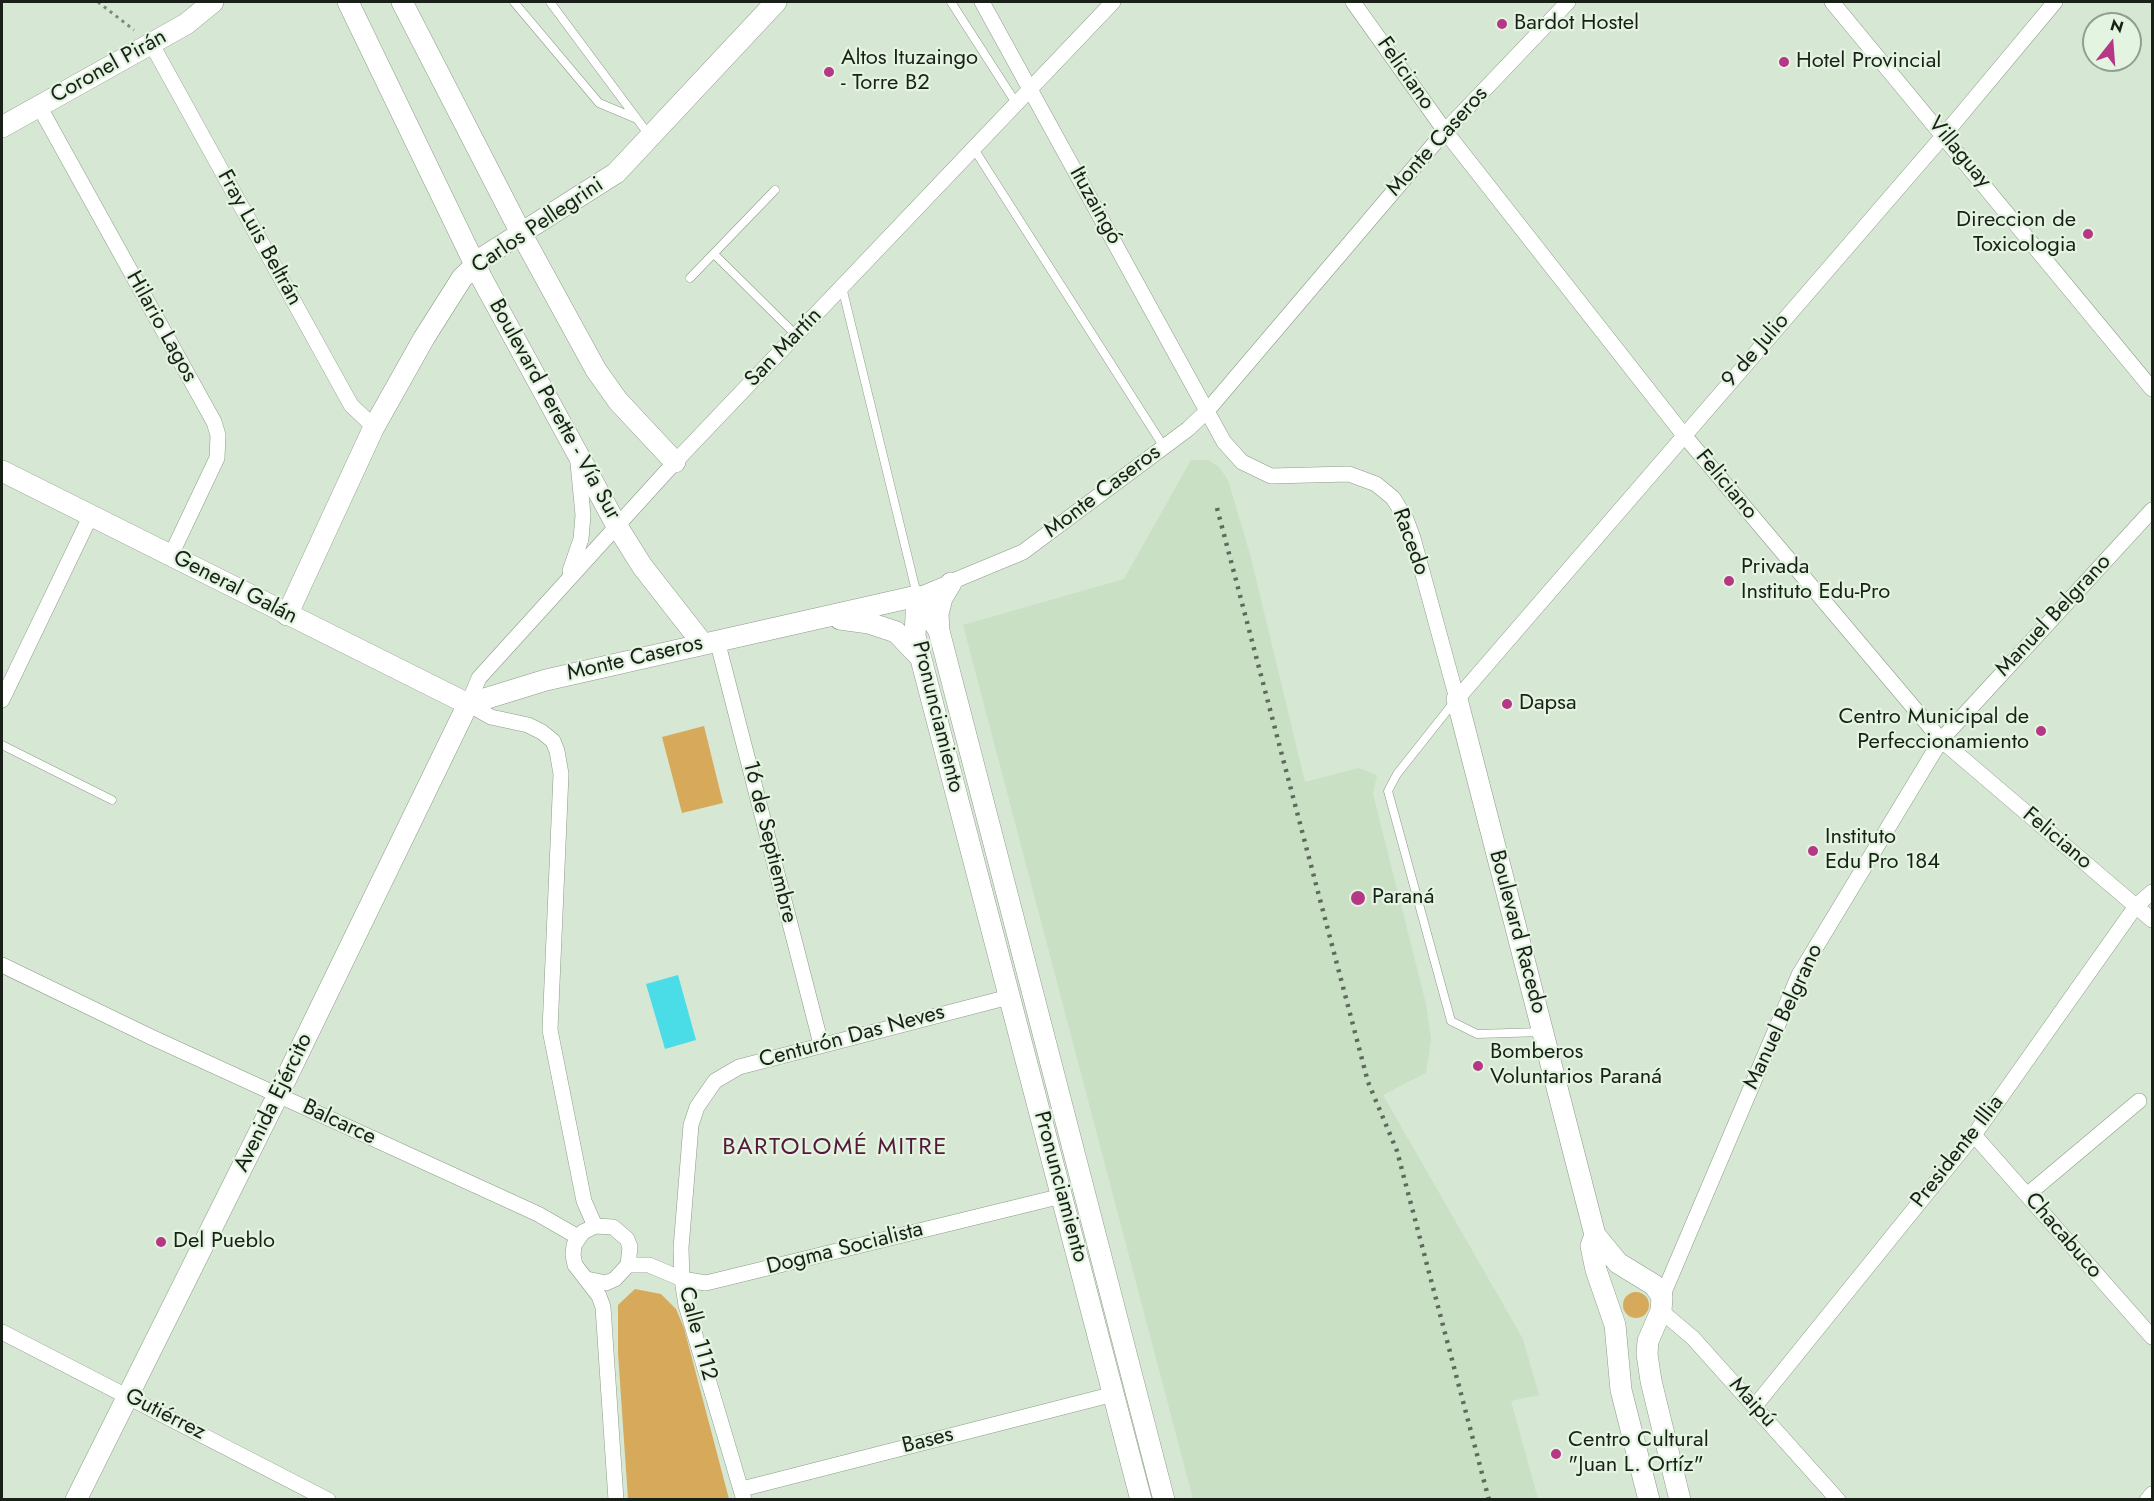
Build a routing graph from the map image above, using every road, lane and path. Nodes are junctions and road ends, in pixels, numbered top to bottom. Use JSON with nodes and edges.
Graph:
{"nodes":[{"id":1,"x":98,"y":2,"type":"edge"},
{"id":2,"x":213,"y":2,"type":"edge"},
{"id":3,"x":348,"y":2,"type":"edge"},
{"id":4,"x":402,"y":2,"type":"edge"},
{"id":5,"x":514,"y":2,"type":"edge"},
{"id":6,"x":550,"y":2,"type":"edge"},
{"id":7,"x":776,"y":2,"type":"edge"},
{"id":8,"x":951,"y":2,"type":"edge"},
{"id":9,"x":982,"y":2,"type":"edge"},
{"id":10,"x":1113,"y":2,"type":"edge"},
{"id":11,"x":1353,"y":2,"type":"edge"},
{"id":12,"x":1568,"y":2,"type":"edge"},
{"id":13,"x":1832,"y":2,"type":"edge"},
{"id":14,"x":2055,"y":2,"type":"edge"},
{"id":15,"x":151,"y":43,"type":"junction"},
{"id":16,"x":1030,"y":88,"type":"junction"},
{"id":17,"x":1016,"y":103,"type":"junction"},
{"id":18,"x":39,"y":106,"type":"junction"},
{"id":19,"x":637,"y":119,"type":"junction"},
{"id":20,"x":2,"y":127,"type":"edge"},
{"id":21,"x":1445,"y":131,"type":"junction"},
{"id":22,"x":1944,"y":135,"type":"junction"},
{"id":23,"x":651,"y":137,"type":"junction"},
{"id":24,"x":974,"y":148,"type":"junction"},
{"id":25,"x":775,"y":190,"type":"dead end"},
{"id":26,"x":521,"y":233,"type":"junction"},
{"id":27,"x":714,"y":254,"type":"junction"},
{"id":28,"x":475,"y":264,"type":"junction"},
{"id":29,"x":690,"y":278,"type":"dead end"},
{"id":30,"x":842,"y":287,"type":"junction"},
{"id":31,"x":796,"y":335,"type":"junction"},
{"id":32,"x":2152,"y":389,"type":"edge"},
{"id":33,"x":1207,"y":411,"type":"junction"},
{"id":34,"x":374,"y":427,"type":"junction"},
{"id":35,"x":1683,"y":434,"type":"junction"},
{"id":36,"x":1164,"y":447,"type":"junction"},
{"id":37,"x":576,"y":451,"type":"junction"},
{"id":38,"x":675,"y":462,"type":"junction"},
{"id":39,"x":2,"y":471,"type":"edge"},
{"id":40,"x":2152,"y":510,"type":"edge"},
{"id":41,"x":91,"y":515,"type":"junction"},
{"id":42,"x":617,"y":526,"type":"junction"},
{"id":43,"x":171,"y":555,"type":"junction"},
{"id":44,"x":566,"y":580,"type":"junction"},
{"id":45,"x":951,"y":583,"type":"junction"},
{"id":46,"x":917,"y":596,"type":"junction"},
{"id":47,"x":287,"y":615,"type":"junction"},
{"id":48,"x":831,"y":617,"type":"junction"},
{"id":49,"x":939,"y":631,"type":"junction"},
{"id":50,"x":710,"y":642,"type":"junction"},
{"id":51,"x":921,"y":659,"type":"junction"},
{"id":52,"x":1457,"y":699,"type":"junction"},
{"id":53,"x":2,"y":700,"type":"edge"},
{"id":54,"x":468,"y":704,"type":"junction"},
{"id":55,"x":1941,"y":740,"type":"junction"},
{"id":56,"x":2,"y":745,"type":"edge"},
{"id":57,"x":112,"y":800,"type":"dead end"},
{"id":58,"x":2152,"y":892,"type":"edge"},
{"id":59,"x":2136,"y":906,"type":"junction"},
{"id":60,"x":2152,"y":920,"type":"edge"},
{"id":61,"x":2,"y":965,"type":"edge"},
{"id":62,"x":1009,"y":997,"type":"junction"},
{"id":63,"x":1543,"y":1032,"type":"junction"},
{"id":64,"x":821,"y":1044,"type":"junction"},
{"id":65,"x":704,"y":1094,"type":"joint"},
{"id":66,"x":278,"y":1095,"type":"junction"},
{"id":67,"x":2139,"y":1101,"type":"dead end"},
{"id":68,"x":1974,"y":1135,"type":"junction"},
{"id":69,"x":2027,"y":1195,"type":"junction"},
{"id":70,"x":1062,"y":1196,"type":"junction"},
{"id":71,"x":595,"y":1226,"type":"junction"},
{"id":72,"x":1595,"y":1235,"type":"junction"},
{"id":73,"x":578,"y":1237,"type":"junction"},
{"id":74,"x":628,"y":1265,"type":"junction"},
{"id":75,"x":587,"y":1279,"type":"junction"},
{"id":76,"x":1641,"y":1279,"type":"junction"},
{"id":77,"x":682,"y":1280,"type":"junction"},
{"id":78,"x":1608,"y":1300,"type":"junction"},
{"id":79,"x":1659,"y":1310,"type":"junction"},
{"id":80,"x":1615,"y":1324,"type":"junction"},
{"id":81,"x":2,"y":1332,"type":"edge"},
{"id":82,"x":2152,"y":1337,"type":"edge"},
{"id":83,"x":1114,"y":1394,"type":"junction"},
{"id":84,"x":129,"y":1396,"type":"junction"},
{"id":85,"x":1755,"y":1406,"type":"junction"},
{"id":86,"x":743,"y":1494,"type":"edge"},
{"id":87,"x":2152,"y":1494,"type":"edge"},
{"id":88,"x":76,"y":1500,"type":"edge"},
{"id":89,"x":328,"y":1500,"type":"edge"},
{"id":90,"x":616,"y":1500,"type":"edge"},
{"id":91,"x":1141,"y":1500,"type":"edge"},
{"id":92,"x":1164,"y":1500,"type":"edge"},
{"id":93,"x":1649,"y":1500,"type":"edge"},
{"id":94,"x":1680,"y":1500,"type":"edge"},
{"id":95,"x":1838,"y":1500,"type":"edge"},
{"id":96,"x":2147,"y":1500,"type":"edge"}],
"edges":[{"from":1,"to":15,"type":"path"},
{"from":2,"to":15,"type":"street","name":"Coronel Pirán"},
{"from":3,"to":28,"type":"street","name":"Boulevard Perette - Vía Sur"},
{"from":4,"to":26,"type":"street"},
{"from":5,"to":19,"type":"lane"},
{"from":6,"to":19,"type":"lane"},
{"from":7,"to":23,"type":"street","name":"Carlos Pellegrini"},
{"from":8,"to":17,"type":"lane"},
{"from":9,"to":16,"type":"street","name":"Ituzaingó"},
{"from":10,"to":16,"type":"street","name":"San Martín"},
{"from":11,"to":21,"type":"street","name":"Feliciano"},
{"from":12,"to":21,"type":"street","name":"Monte Caseros"},
{"from":13,"to":22,"type":"street","name":"Villaguay"},
{"from":14,"to":22,"type":"street","name":"9 de Julio"},
{"from":15,"to":18,"type":"street","name":"Coronel Pirán"},
{"from":15,"to":34,"type":"street","name":"Fray Luis Beltrán"},
{"from":16,"to":17,"type":"street","name":"San Martín"},
{"from":16,"to":33,"type":"street","name":"Ituzaingó"},
{"from":17,"to":24,"type":"street","name":"San Martín"},
{"from":18,"to":20,"type":"street","name":"Coronel Pirán"},
{"from":18,"to":43,"type":"street","name":"Hilario Lagos"},
{"from":19,"to":23,"type":"lane"},
{"from":21,"to":33,"type":"street","name":"Monte Caseros"},
{"from":21,"to":35,"type":"street","name":"Feliciano"},
{"from":22,"to":32,"type":"street","name":"Villaguay"},
{"from":22,"to":35,"type":"street","name":"9 de Julio"},
{"from":23,"to":26,"type":"street","name":"Carlos Pellegrini"},
{"from":24,"to":30,"type":"street","name":"San Martín"},
{"from":24,"to":36,"type":"lane"},
{"from":25,"to":27,"type":"lane"},
{"from":26,"to":28,"type":"street","name":"Carlos Pellegrini"},
{"from":26,"to":38,"type":"street"},
{"from":27,"to":29,"type":"lane"},
{"from":27,"to":31,"type":"lane"},
{"from":28,"to":34,"type":"street","name":"Carlos Pellegrini"},
{"from":28,"to":37,"type":"street","name":"Boulevard Perette - Vía Sur"},
{"from":30,"to":31,"type":"street","name":"San Martín"},
{"from":30,"to":46,"type":"lane"},
{"from":31,"to":38,"type":"street","name":"San Martín"},
{"from":33,"to":36,"type":"street","name":"Monte Caseros"},
{"from":33,"to":52,"type":"street","name":"Racedo"},
{"from":34,"to":47,"type":"street","name":"Carlos Pellegrini"},
{"from":35,"to":52,"type":"street","name":"9 de Julio"},
{"from":35,"to":55,"type":"street","name":"Feliciano"},
{"from":36,"to":45,"type":"street","name":"Monte Caseros"},
{"from":37,"to":42,"type":"street","name":"Boulevard Perette - Vía Sur"},
{"from":37,"to":44,"type":"street"},
{"from":38,"to":42,"type":"street","name":"San Martín"},
{"from":39,"to":41,"type":"street","name":"General Galán"},
{"from":40,"to":55,"type":"street","name":"Manuel Belgrano"},
{"from":41,"to":43,"type":"street","name":"General Galán"},
{"from":41,"to":53,"type":"street"},
{"from":42,"to":44,"type":"street","name":"San Martín"},
{"from":42,"to":50,"type":"street","name":"Boulevard Perette - Vía Sur"},
{"from":43,"to":47,"type":"street","name":"General Galán"},
{"from":44,"to":54,"type":"street","name":"San Martín"},
{"from":45,"to":46,"type":"street","name":"Monte Caseros"},
{"from":45,"to":49,"type":"street"},
{"from":46,"to":48,"type":"street","name":"Monte Caseros"},
{"from":46,"to":49,"type":"street","name":"Pronunciamiento"},
{"from":46,"to":51,"type":"street","name":"Pronunciamiento"},
{"from":47,"to":54,"type":"street","name":"General Galán"},
{"from":48,"to":50,"type":"street","name":"Monte Caseros"},
{"from":48,"to":51,"type":"street"},
{"from":49,"to":92,"type":"street","name":"Pronunciamiento"},
{"from":50,"to":54,"type":"street","name":"Monte Caseros"},
{"from":50,"to":64,"type":"street","name":"16 de Septiembre"},
{"from":51,"to":62,"type":"street","name":"Pronunciamiento"},
{"from":52,"to":63,"type":"street","name":"Boulevard Racedo"},
{"from":52,"to":63,"type":"lane"},
{"from":54,"to":66,"type":"street","name":"Avenida Ejército"},
{"from":54,"to":71,"type":"street"},
{"from":55,"to":59,"type":"street","name":"Feliciano"},
{"from":55,"to":79,"type":"street","name":"Manuel Belgrano"},
{"from":56,"to":57,"type":"lane"},
{"from":58,"to":59,"type":"street","name":"Presidente Illia"},
{"from":59,"to":60,"type":"street","name":"Feliciano"},
{"from":59,"to":68,"type":"street","name":"Presidente Illia"},
{"from":61,"to":66,"type":"street","name":"Balcarce"},
{"from":62,"to":64,"type":"street","name":"Centurón Das Neves"},
{"from":62,"to":70,"type":"street","name":"Pronunciamiento"},
{"from":63,"to":72,"type":"street","name":"Boulevard Racedo"},
{"from":64,"to":65,"type":"street","name":"Centurón Das Neves"},
{"from":65,"to":77,"type":"street","name":"Calle 1112"},
{"from":66,"to":73,"type":"street","name":"Balcarce"},
{"from":66,"to":84,"type":"street","name":"Avenida Ejército"},
{"from":67,"to":69,"type":"street"},
{"from":68,"to":69,"type":"street","name":"Chacabuco"},
{"from":68,"to":85,"type":"street","name":"Presidente Illia"},
{"from":69,"to":82,"type":"street","name":"Chacabuco"},
{"from":70,"to":77,"type":"street","name":"Dogma Socialista"},
{"from":70,"to":83,"type":"street","name":"Pronunciamiento"},
{"from":71,"to":73,"type":"street"},
{"from":71,"to":74,"type":"street"},
{"from":72,"to":76,"type":"street","name":"Boulevard Racedo"},
{"from":72,"to":78,"type":"street","name":"Boulevard Racedo"},
{"from":73,"to":75,"type":"street"},
{"from":74,"to":75,"type":"street"},
{"from":74,"to":77,"type":"street","name":"Dogma Socialista"},
{"from":75,"to":90,"type":"street"},
{"from":76,"to":78,"type":"street"},
{"from":76,"to":79,"type":"street","name":"Boulevard Racedo"},
{"from":77,"to":86,"type":"street","name":"Calle 1112"},
{"from":78,"to":80,"type":"street","name":"Boulevard Racedo"},
{"from":79,"to":80,"type":"street"},
{"from":79,"to":85,"type":"street","name":"Maipú"},
{"from":79,"to":94,"type":"street"},
{"from":80,"to":93,"type":"street","name":"Boulevard Racedo"},
{"from":81,"to":84,"type":"street","name":"Gutiérrez"},
{"from":83,"to":86,"type":"street","name":"Bases"},
{"from":83,"to":91,"type":"street","name":"Pronunciamiento"},
{"from":84,"to":88,"type":"street","name":"Avenida Ejército"},
{"from":84,"to":89,"type":"street","name":"Gutiérrez"},
{"from":85,"to":95,"type":"street","name":"Maipú"},
{"from":87,"to":96,"type":"street"}]}
